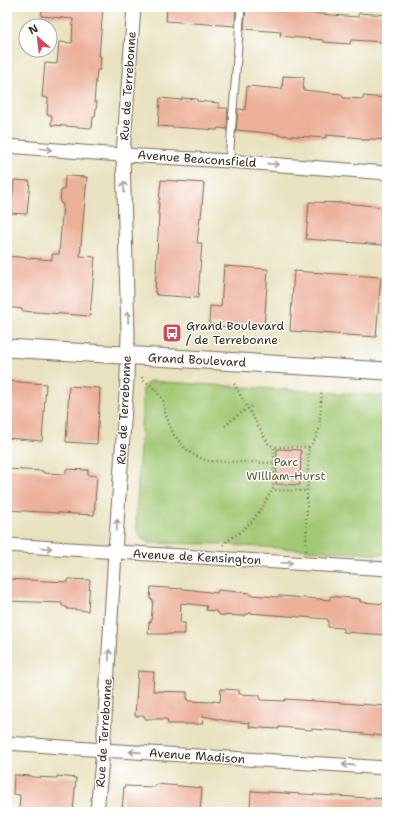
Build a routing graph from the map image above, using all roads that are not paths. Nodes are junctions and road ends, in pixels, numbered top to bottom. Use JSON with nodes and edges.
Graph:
{"nodes":[{"id":1,"x":134,"y":7,"type":"edge"},
{"id":2,"x":241,"y":7,"type":"edge"},
{"id":3,"x":7,"y":146,"type":"edge"},
{"id":4,"x":123,"y":155,"type":"junction"},
{"id":5,"x":229,"y":161,"type":"junction"},
{"id":6,"x":387,"y":173,"type":"edge"},
{"id":7,"x":7,"y":348,"type":"edge"},
{"id":8,"x":128,"y":356,"type":"junction"},
{"id":9,"x":387,"y":372,"type":"edge"},
{"id":10,"x":7,"y":545,"type":"edge"},
{"id":11,"x":115,"y":552,"type":"junction"},
{"id":12,"x":387,"y":569,"type":"edge"},
{"id":13,"x":7,"y":743,"type":"edge"},
{"id":14,"x":103,"y":750,"type":"junction"},
{"id":15,"x":387,"y":768,"type":"edge"},
{"id":16,"x":98,"y":812,"type":"edge"}],
"edges":[{"from":1,"to":4,"type":"street","name":"Rue de Terrebonne"},
{"from":2,"to":5,"type":"lane"},
{"from":3,"to":4,"type":"street","name":"Avenue Beaconsfield","one_way":true},
{"from":4,"to":5,"type":"street","name":"Avenue Beaconsfield"},
{"from":8,"to":4,"type":"street","name":"Rue de Terrebonne","one_way":true},
{"from":5,"to":6,"type":"street","name":"Avenue Beaconsfield","one_way":true},
{"from":7,"to":8,"type":"street","name":"Grand Boulevard"},
{"from":8,"to":9,"type":"street","name":"Grand Boulevard"},
{"from":11,"to":8,"type":"street","name":"Rue de Terrebonne","one_way":true},
{"from":10,"to":11,"type":"street","name":"Avenue de Kensington","one_way":true},
{"from":11,"to":12,"type":"street","name":"Avenue de Kensington","one_way":true},
{"from":14,"to":11,"type":"street","name":"Rue de Terrebonne","one_way":true},
{"from":13,"to":14,"type":"street","name":"Avenue Madison"},
{"from":15,"to":14,"type":"street","name":"Avenue Madison","one_way":true},
{"from":14,"to":16,"type":"street","name":"Rue de Terrebonne"}]}
